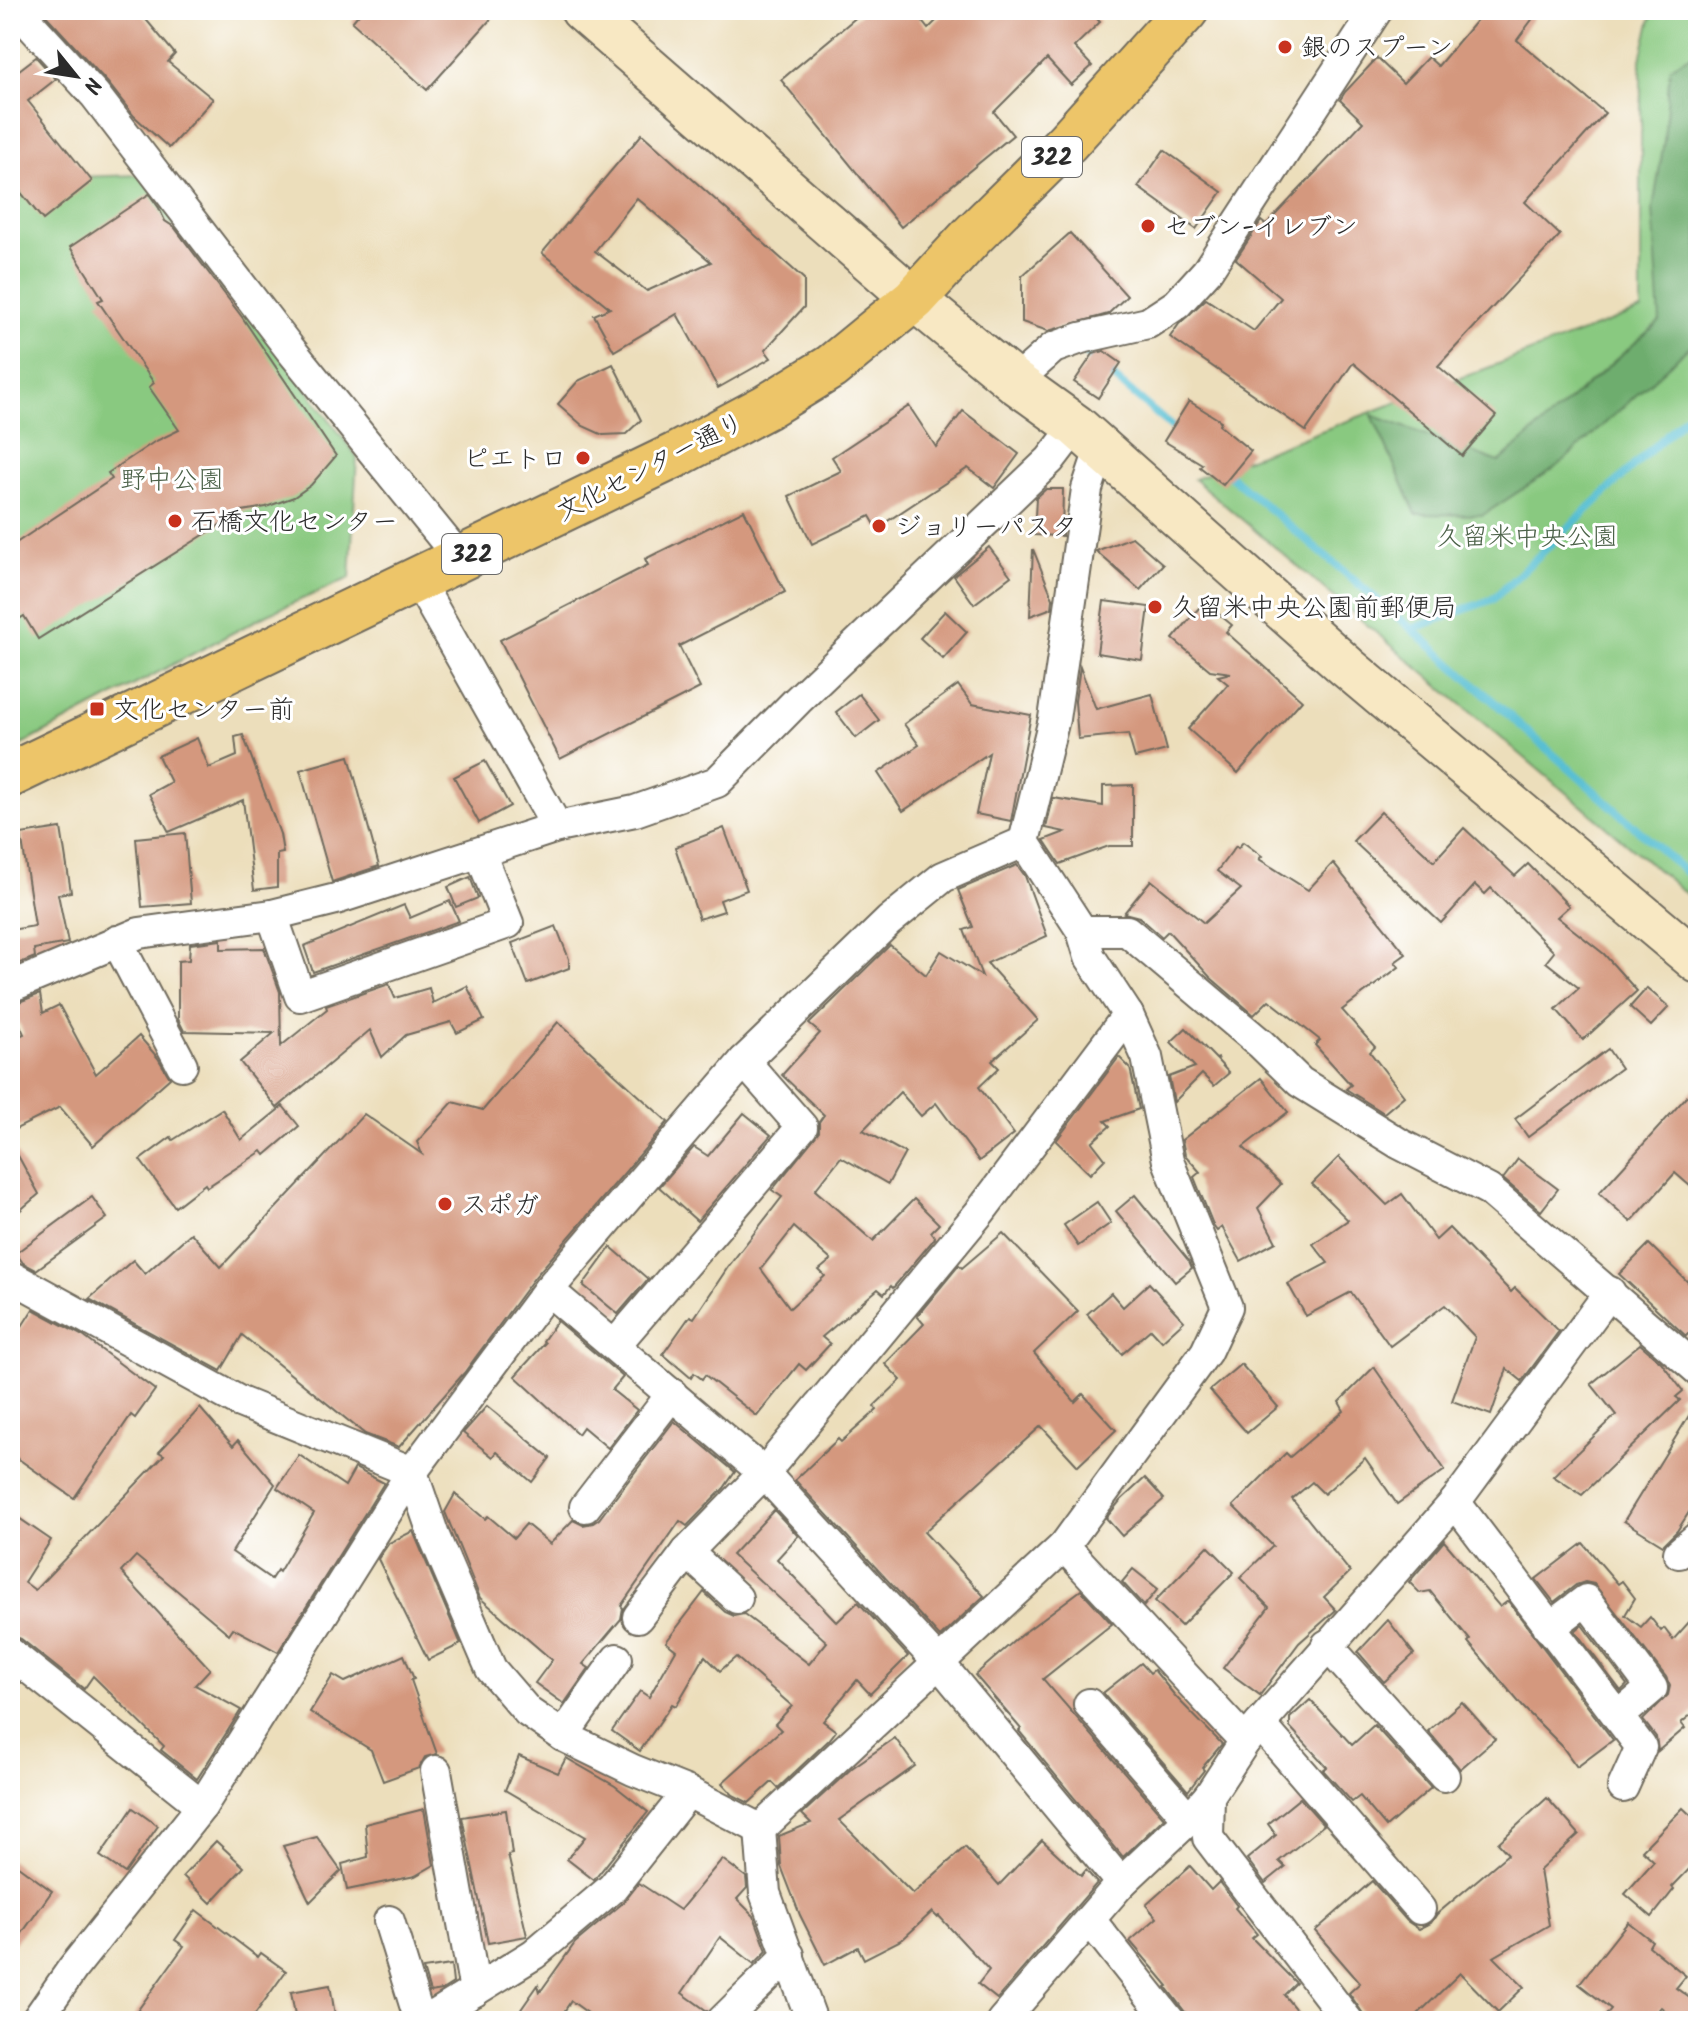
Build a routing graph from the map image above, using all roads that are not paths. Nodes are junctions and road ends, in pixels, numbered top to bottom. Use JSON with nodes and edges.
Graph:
{"nodes":[{"id":1,"x":17,"y":10,"type":"edge"},
{"id":2,"x":582,"y":10,"type":"edge"},
{"id":3,"x":1186,"y":10,"type":"edge"},
{"id":4,"x":1377,"y":10,"type":"edge"},
{"id":5,"x":914,"y":299,"type":"junction"},
{"id":6,"x":1015,"y":382,"type":"junction"},
{"id":7,"x":1088,"y":438,"type":"junction"},
{"id":8,"x":461,"y":560,"type":"junction"},
{"id":9,"x":418,"y":581,"type":"junction"},
{"id":10,"x":10,"y":775,"type":"edge"},
{"id":11,"x":557,"y":827,"type":"junction"},
{"id":12,"x":1024,"y":842,"type":"junction"},
{"id":13,"x":480,"y":853,"type":"junction"},
{"id":14,"x":272,"y":915,"type":"junction"},
{"id":15,"x":1082,"y":931,"type":"junction"},
{"id":16,"x":117,"y":941,"type":"junction"},
{"id":17,"x":1698,"y":962,"type":"edge"},
{"id":18,"x":10,"y":987,"type":"edge"},
{"id":19,"x":1128,"y":1015,"type":"junction"},
{"id":20,"x":744,"y":1061,"type":"junction"},
{"id":21,"x":182,"y":1065,"type":"dead end"},
{"id":22,"x":10,"y":1276,"type":"edge"},
{"id":23,"x":548,"y":1290,"type":"junction"},
{"id":24,"x":1610,"y":1292,"type":"junction"},
{"id":25,"x":615,"y":1345,"type":"junction"},
{"id":26,"x":1698,"y":1370,"type":"edge"},
{"id":27,"x":672,"y":1394,"type":"junction"},
{"id":28,"x":412,"y":1472,"type":"junction"},
{"id":29,"x":764,"y":1473,"type":"junction"},
{"id":30,"x":1455,"y":1502,"type":"junction"},
{"id":31,"x":585,"y":1507,"type":"dead end"},
{"id":32,"x":1064,"y":1546,"type":"junction"},
{"id":33,"x":687,"y":1552,"type":"junction"},
{"id":34,"x":737,"y":1598,"type":"dead end"},
{"id":35,"x":638,"y":1617,"type":"dead end"},
{"id":36,"x":1549,"y":1628,"type":"junction"},
{"id":37,"x":1327,"y":1645,"type":"junction"},
{"id":38,"x":10,"y":1653,"type":"edge"},
{"id":39,"x":617,"y":1659,"type":"dead end"},
{"id":40,"x":939,"y":1663,"type":"junction"},
{"id":41,"x":1089,"y":1704,"type":"dead end"},
{"id":42,"x":1618,"y":1717,"type":"junction"},
{"id":43,"x":1253,"y":1733,"type":"junction"},
{"id":44,"x":563,"y":1736,"type":"junction"},
{"id":45,"x":436,"y":1771,"type":"dead end"},
{"id":46,"x":1444,"y":1776,"type":"dead end"},
{"id":47,"x":1623,"y":1787,"type":"dead end"},
{"id":48,"x":688,"y":1792,"type":"junction"},
{"id":49,"x":1209,"y":1796,"type":"junction"},
{"id":50,"x":202,"y":1806,"type":"junction"},
{"id":51,"x":1189,"y":1819,"type":"junction"},
{"id":52,"x":760,"y":1829,"type":"junction"},
{"id":53,"x":1121,"y":1883,"type":"junction"},
{"id":54,"x":1420,"y":1909,"type":"dead end"},
{"id":55,"x":1090,"y":1920,"type":"junction"},
{"id":56,"x":389,"y":1921,"type":"dead end"},
{"id":57,"x":789,"y":1955,"type":"junction"},
{"id":58,"x":475,"y":1991,"type":"junction"},
{"id":59,"x":36,"y":2021,"type":"edge"},
{"id":60,"x":423,"y":2021,"type":"edge"},
{"id":61,"x":722,"y":2021,"type":"edge"},
{"id":62,"x":812,"y":2021,"type":"edge"},
{"id":63,"x":1002,"y":2021,"type":"edge"},
{"id":64,"x":1170,"y":2021,"type":"edge"},
{"id":65,"x":1348,"y":2021,"type":"edge"}],
"edges":[{"from":1,"to":8,"type":"street"},
{"from":2,"to":5,"type":"street"},
{"from":3,"to":5,"type":"highway","name":"文化センター通り","number":"322"},
{"from":4,"to":6,"type":"street"},
{"from":5,"to":6,"type":"street"},
{"from":5,"to":8,"type":"highway","name":"文化センター通り","number":"322"},
{"from":6,"to":7,"type":"street"},
{"from":7,"to":11,"type":"street"},
{"from":7,"to":12,"type":"street"},
{"from":7,"to":17,"type":"street"},
{"from":8,"to":9,"type":"highway","name":"文化センター通り","number":"322"},
{"from":9,"to":10,"type":"highway","name":"文化センター通り","number":"322"},
{"from":9,"to":11,"type":"street"},
{"from":11,"to":13,"type":"street"},
{"from":12,"to":15,"type":"street"},
{"from":12,"to":20,"type":"street"},
{"from":13,"to":14,"type":"street"},
{"from":13,"to":14,"type":"street"},
{"from":14,"to":16,"type":"street"},
{"from":15,"to":19,"type":"street"},
{"from":15,"to":24,"type":"street"},
{"from":16,"to":18,"type":"street"},
{"from":16,"to":21,"type":"street"},
{"from":19,"to":29,"type":"street"},
{"from":19,"to":32,"type":"street"},
{"from":20,"to":23,"type":"street"},
{"from":20,"to":25,"type":"street"},
{"from":22,"to":28,"type":"street"},
{"from":23,"to":25,"type":"street"},
{"from":23,"to":28,"type":"street"},
{"from":24,"to":26,"type":"street"},
{"from":24,"to":30,"type":"street"},
{"from":25,"to":27,"type":"street"},
{"from":27,"to":29,"type":"street"},
{"from":27,"to":31,"type":"street"},
{"from":28,"to":44,"type":"street"},
{"from":28,"to":50,"type":"street"},
{"from":29,"to":33,"type":"street"},
{"from":29,"to":40,"type":"street"},
{"from":30,"to":36,"type":"street"},
{"from":30,"to":37,"type":"street"},
{"from":32,"to":40,"type":"street"},
{"from":32,"to":43,"type":"street"},
{"from":33,"to":34,"type":"street"},
{"from":33,"to":35,"type":"street"},
{"from":36,"to":42,"type":"street"},
{"from":36,"to":42,"type":"street"},
{"from":37,"to":43,"type":"street"},
{"from":37,"to":46,"type":"street"},
{"from":38,"to":50,"type":"street"},
{"from":39,"to":44,"type":"street"},
{"from":40,"to":52,"type":"street"},
{"from":40,"to":53,"type":"street"},
{"from":41,"to":51,"type":"street"},
{"from":42,"to":47,"type":"street"},
{"from":43,"to":49,"type":"street"},
{"from":43,"to":54,"type":"street"},
{"from":44,"to":48,"type":"street"},
{"from":45,"to":58,"type":"street"},
{"from":48,"to":52,"type":"street"},
{"from":48,"to":58,"type":"street"},
{"from":49,"to":51,"type":"street"},
{"from":49,"to":65,"type":"street"},
{"from":50,"to":59,"type":"street"},
{"from":51,"to":53,"type":"street"},
{"from":52,"to":57,"type":"street"},
{"from":53,"to":55,"type":"street"},
{"from":55,"to":63,"type":"street"},
{"from":55,"to":64,"type":"street"},
{"from":56,"to":60,"type":"street"},
{"from":57,"to":61,"type":"street"},
{"from":57,"to":62,"type":"street"},
{"from":58,"to":60,"type":"street"}]}
